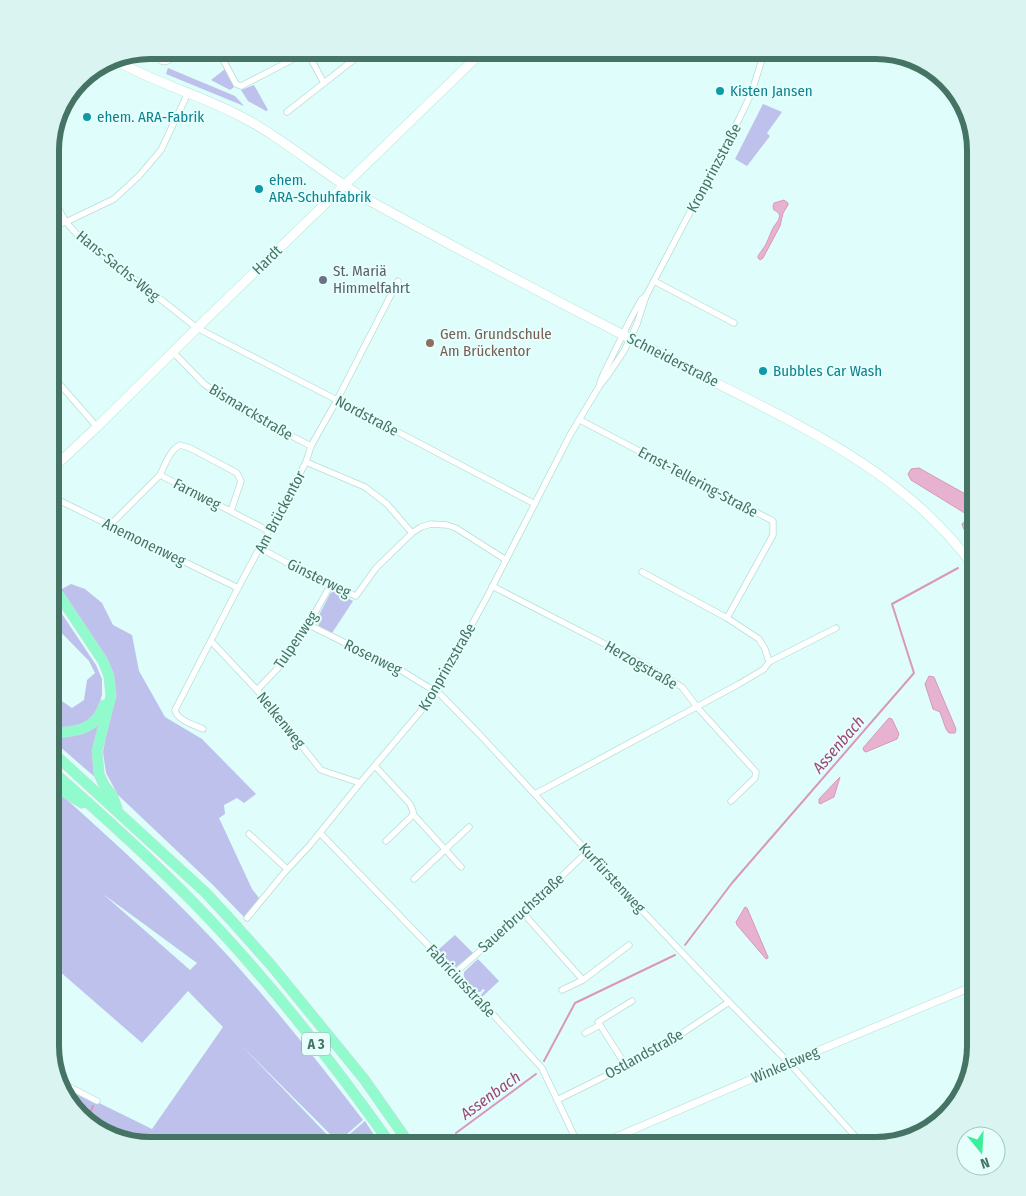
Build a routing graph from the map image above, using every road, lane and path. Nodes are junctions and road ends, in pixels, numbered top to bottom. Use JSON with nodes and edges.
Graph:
{"nodes":[{"id":1,"x":222,"y":59,"type":"edge"},
{"id":2,"x":293,"y":59,"type":"edge"},
{"id":3,"x":312,"y":59,"type":"edge"},
{"id":4,"x":355,"y":59,"type":"edge"},
{"id":5,"x":475,"y":59,"type":"edge"},
{"id":6,"x":762,"y":59,"type":"edge"},
{"id":7,"x":122,"y":63,"type":"edge"},
{"id":8,"x":324,"y":83,"type":"junction"},
{"id":9,"x":188,"y":93,"type":"junction"},
{"id":10,"x":288,"y":112,"type":"dead end"},
{"id":11,"x":344,"y":186,"type":"junction"},
{"id":12,"x":59,"y":210,"type":"edge"},
{"id":13,"x":66,"y":222,"type":"junction"},
{"id":14,"x":59,"y":224,"type":"edge"},
{"id":15,"x":398,"y":281,"type":"dead end"},
{"id":16,"x":654,"y":281,"type":"junction"},
{"id":17,"x":734,"y":323,"type":"dead end"},
{"id":18,"x":197,"y":328,"type":"junction"},
{"id":19,"x":627,"y":336,"type":"junction"},
{"id":20,"x":173,"y":352,"type":"junction"},
{"id":21,"x":59,"y":383,"type":"edge"},
{"id":22,"x":337,"y":400,"type":"junction"},
{"id":23,"x":580,"y":420,"type":"junction"},
{"id":24,"x":97,"y":427,"type":"junction"},
{"id":25,"x":311,"y":446,"type":"junction"},
{"id":26,"x":306,"y":462,"type":"junction"},
{"id":27,"x":59,"y":463,"type":"edge"},
{"id":28,"x":160,"y":475,"type":"junction"},
{"id":29,"x":59,"y":500,"type":"edge"},
{"id":30,"x":535,"y":504,"type":"junction"},
{"id":31,"x":230,"y":511,"type":"junction"},
{"id":32,"x":110,"y":525,"type":"junction"},
{"id":33,"x":269,"y":531,"type":"junction"},
{"id":34,"x":412,"y":533,"type":"junction"},
{"id":35,"x":260,"y":548,"type":"junction"},
{"id":36,"x":967,"y":558,"type":"edge"},
{"id":37,"x":506,"y":560,"type":"junction"},
{"id":38,"x":642,"y":572,"type":"dead end"},
{"id":39,"x":330,"y":586,"type":"junction"},
{"id":40,"x":492,"y":586,"type":"junction"},
{"id":41,"x":238,"y":588,"type":"junction"},
{"id":42,"x":59,"y":596,"type":"edge"},
{"id":43,"x":59,"y":602,"type":"edge"},
{"id":44,"x":727,"y":618,"type":"junction"},
{"id":45,"x":308,"y":625,"type":"junction"},
{"id":46,"x":836,"y":628,"type":"dead end"},
{"id":47,"x":211,"y":641,"type":"junction"},
{"id":48,"x":768,"y":662,"type":"junction"},
{"id":49,"x":257,"y":690,"type":"junction"},
{"id":50,"x":436,"y":692,"type":"junction"},
{"id":51,"x":697,"y":707,"type":"junction"},
{"id":52,"x":203,"y":729,"type":"dead end"},
{"id":53,"x":59,"y":733,"type":"edge"},
{"id":54,"x":59,"y":758,"type":"edge"},
{"id":55,"x":375,"y":766,"type":"junction"},
{"id":56,"x":59,"y":777,"type":"edge"},
{"id":57,"x":360,"y":783,"type":"junction"},
{"id":58,"x":59,"y":789,"type":"edge"},
{"id":59,"x":535,"y":794,"type":"junction"},
{"id":60,"x":731,"y":801,"type":"dead end"},
{"id":61,"x":119,"y":812,"type":"junction"},
{"id":62,"x":413,"y":814,"type":"junction"},
{"id":63,"x":107,"y":819,"type":"junction"},
{"id":64,"x":469,"y":827,"type":"dead end"},
{"id":65,"x":320,"y":833,"type":"junction"},
{"id":66,"x":249,"y":834,"type":"dead end"},
{"id":67,"x":386,"y":840,"type":"dead end"},
{"id":68,"x":445,"y":850,"type":"junction"},
{"id":69,"x":587,"y":852,"type":"junction"},
{"id":70,"x":461,"y":867,"type":"dead end"},
{"id":71,"x":287,"y":869,"type":"junction"},
{"id":72,"x":414,"y":879,"type":"dead end"},
{"id":73,"x":523,"y":913,"type":"junction"},
{"id":74,"x":247,"y":918,"type":"dead end"},
{"id":75,"x":629,"y":945,"type":"dead end"},
{"id":76,"x":455,"y":973,"type":"junction"},
{"id":77,"x":583,"y":980,"type":"junction"},
{"id":78,"x":562,"y":990,"type":"dead end"},
{"id":79,"x":967,"y":990,"type":"edge"},
{"id":80,"x":632,"y":1001,"type":"dead end"},
{"id":81,"x":729,"y":1002,"type":"junction"},
{"id":82,"x":600,"y":1025,"type":"junction"},
{"id":83,"x":585,"y":1033,"type":"dead end"},
{"id":84,"x":789,"y":1063,"type":"junction"},
{"id":85,"x":626,"y":1066,"type":"junction"},
{"id":86,"x":69,"y":1087,"type":"edge"},
{"id":87,"x":557,"y":1100,"type":"junction"},
{"id":88,"x":97,"y":1102,"type":"dead end"},
{"id":89,"x":386,"y":1137,"type":"edge"},
{"id":90,"x":405,"y":1137,"type":"edge"},
{"id":91,"x":575,"y":1137,"type":"edge"},
{"id":92,"x":616,"y":1137,"type":"edge"},
{"id":93,"x":856,"y":1137,"type":"edge"}],
"edges":[{"from":1,"to":2,"type":"street"},
{"from":3,"to":8,"type":"street"},
{"from":4,"to":8,"type":"street"},
{"from":5,"to":11,"type":"main road","name":"Hardt"},
{"from":6,"to":16,"type":"street","name":"Kronprinzstraße"},
{"from":7,"to":9,"type":"main road","name":"Schneiderstraße"},
{"from":8,"to":10,"type":"street"},
{"from":9,"to":11,"type":"main road","name":"Schneiderstraße"},
{"from":9,"to":13,"type":"street"},
{"from":11,"to":18,"type":"main road","name":"Hardt"},
{"from":11,"to":19,"type":"main road","name":"Schneiderstraße"},
{"from":12,"to":13,"type":"street","name":"Hans-Sachs-Weg"},
{"from":13,"to":14,"type":"street"},
{"from":13,"to":18,"type":"street","name":"Hans-Sachs-Weg"},
{"from":15,"to":22,"type":"street","name":"Am Brückentor"},
{"from":16,"to":17,"type":"street"},
{"from":16,"to":19,"type":"street","name":"Kronprinzstraße"},
{"from":18,"to":20,"type":"main road","name":"Hardt"},
{"from":18,"to":22,"type":"street","name":"Nordstraße"},
{"from":19,"to":23,"type":"street","name":"Kronprinzstraße"},
{"from":19,"to":36,"type":"main road","name":"Schneiderstraße"},
{"from":20,"to":24,"type":"main road","name":"Hardt"},
{"from":20,"to":25,"type":"street","name":"Bismarckstraße"},
{"from":21,"to":24,"type":"street"},
{"from":22,"to":25,"type":"street","name":"Am Brückentor"},
{"from":22,"to":30,"type":"street","name":"Nordstraße"},
{"from":23,"to":30,"type":"street","name":"Kronprinzstraße"},
{"from":23,"to":44,"type":"street","name":"Ernst-Tellering-Straße"},
{"from":24,"to":27,"type":"main road","name":"Hardt"},
{"from":25,"to":26,"type":"street","name":"Am Brückentor"},
{"from":26,"to":33,"type":"street","name":"Am Brückentor"},
{"from":26,"to":34,"type":"street"},
{"from":28,"to":31,"type":"street","name":"Farnweg"},
{"from":28,"to":31,"type":"street"},
{"from":28,"to":32,"type":"street","name":"Farnweg"},
{"from":29,"to":32,"type":"street","name":"Anemonenweg"},
{"from":30,"to":37,"type":"street","name":"Kronprinzstraße"},
{"from":31,"to":33,"type":"street","name":"Farnweg"},
{"from":32,"to":41,"type":"street","name":"Anemonenweg"},
{"from":33,"to":35,"type":"street","name":"Am Brückentor"},
{"from":34,"to":37,"type":"street"},
{"from":34,"to":39,"type":"street","name":"Ginsterweg"},
{"from":35,"to":39,"type":"street","name":"Ginsterweg"},
{"from":35,"to":41,"type":"street","name":"Am Brückentor"},
{"from":37,"to":40,"type":"street","name":"Kronprinzstraße"},
{"from":38,"to":44,"type":"street"},
{"from":39,"to":45,"type":"street","name":"Tulpenweg"},
{"from":40,"to":50,"type":"street","name":"Kronprinzstraße"},
{"from":40,"to":51,"type":"street","name":"Herzogstraße"},
{"from":41,"to":47,"type":"street","name":"Am Brückentor"},
{"from":42,"to":61,"type":"highway"},
{"from":43,"to":53,"type":"highway"},
{"from":44,"to":48,"type":"street"},
{"from":45,"to":49,"type":"street","name":"Tulpenweg"},
{"from":45,"to":50,"type":"street","name":"Rosenweg"},
{"from":46,"to":48,"type":"street"},
{"from":47,"to":49,"type":"street","name":"Nelkenweg"},
{"from":47,"to":52,"type":"street","name":"Am Brückentor"},
{"from":48,"to":51,"type":"street"},
{"from":49,"to":57,"type":"street","name":"Nelkenweg"},
{"from":50,"to":55,"type":"street","name":"Kronprinzstraße"},
{"from":50,"to":59,"type":"street","name":"Kurfürstenweg"},
{"from":51,"to":59,"type":"street"},
{"from":51,"to":60,"type":"street","name":"Herzogstraße"},
{"from":54,"to":61,"type":"highway","number":"A 3"},
{"from":55,"to":57,"type":"street","name":"Kronprinzstraße"},
{"from":55,"to":62,"type":"street"},
{"from":56,"to":63,"type":"highway","number":"A 3"},
{"from":57,"to":65,"type":"street","name":"Kronprinzstraße"},
{"from":58,"to":63,"type":"highway"},
{"from":59,"to":69,"type":"street","name":"Kurfürstenweg"},
{"from":61,"to":90,"type":"highway","number":"A 3"},
{"from":62,"to":67,"type":"street"},
{"from":62,"to":68,"type":"street"},
{"from":63,"to":89,"type":"highway","number":"A 3"},
{"from":64,"to":68,"type":"street"},
{"from":65,"to":71,"type":"street","name":"Kronprinzstraße"},
{"from":65,"to":76,"type":"street","name":"Fabriciusstraße"},
{"from":66,"to":71,"type":"street"},
{"from":68,"to":70,"type":"street"},
{"from":68,"to":72,"type":"street"},
{"from":69,"to":73,"type":"street","name":"Sauerbruchstraße"},
{"from":69,"to":81,"type":"street","name":"Kurfürstenweg"},
{"from":71,"to":74,"type":"street","name":"Kronprinzstraße"},
{"from":73,"to":76,"type":"street","name":"Sauerbruchstraße"},
{"from":73,"to":77,"type":"street"},
{"from":75,"to":77,"type":"street"},
{"from":76,"to":87,"type":"street","name":"Fabriciusstraße"},
{"from":77,"to":78,"type":"street"},
{"from":79,"to":84,"type":"street","name":"Winkelsweg"},
{"from":80,"to":82,"type":"street"},
{"from":81,"to":84,"type":"street","name":"Kurfürstenweg"},
{"from":81,"to":85,"type":"street","name":"Ostlandstraße"},
{"from":82,"to":83,"type":"street"},
{"from":82,"to":85,"type":"street"},
{"from":84,"to":92,"type":"street","name":"Winkelsweg"},
{"from":84,"to":93,"type":"street","name":"Kurfürstenweg"},
{"from":85,"to":87,"type":"street","name":"Ostlandstraße"},
{"from":86,"to":88,"type":"street"},
{"from":87,"to":91,"type":"street","name":"Fabriciusstraße"}]}
